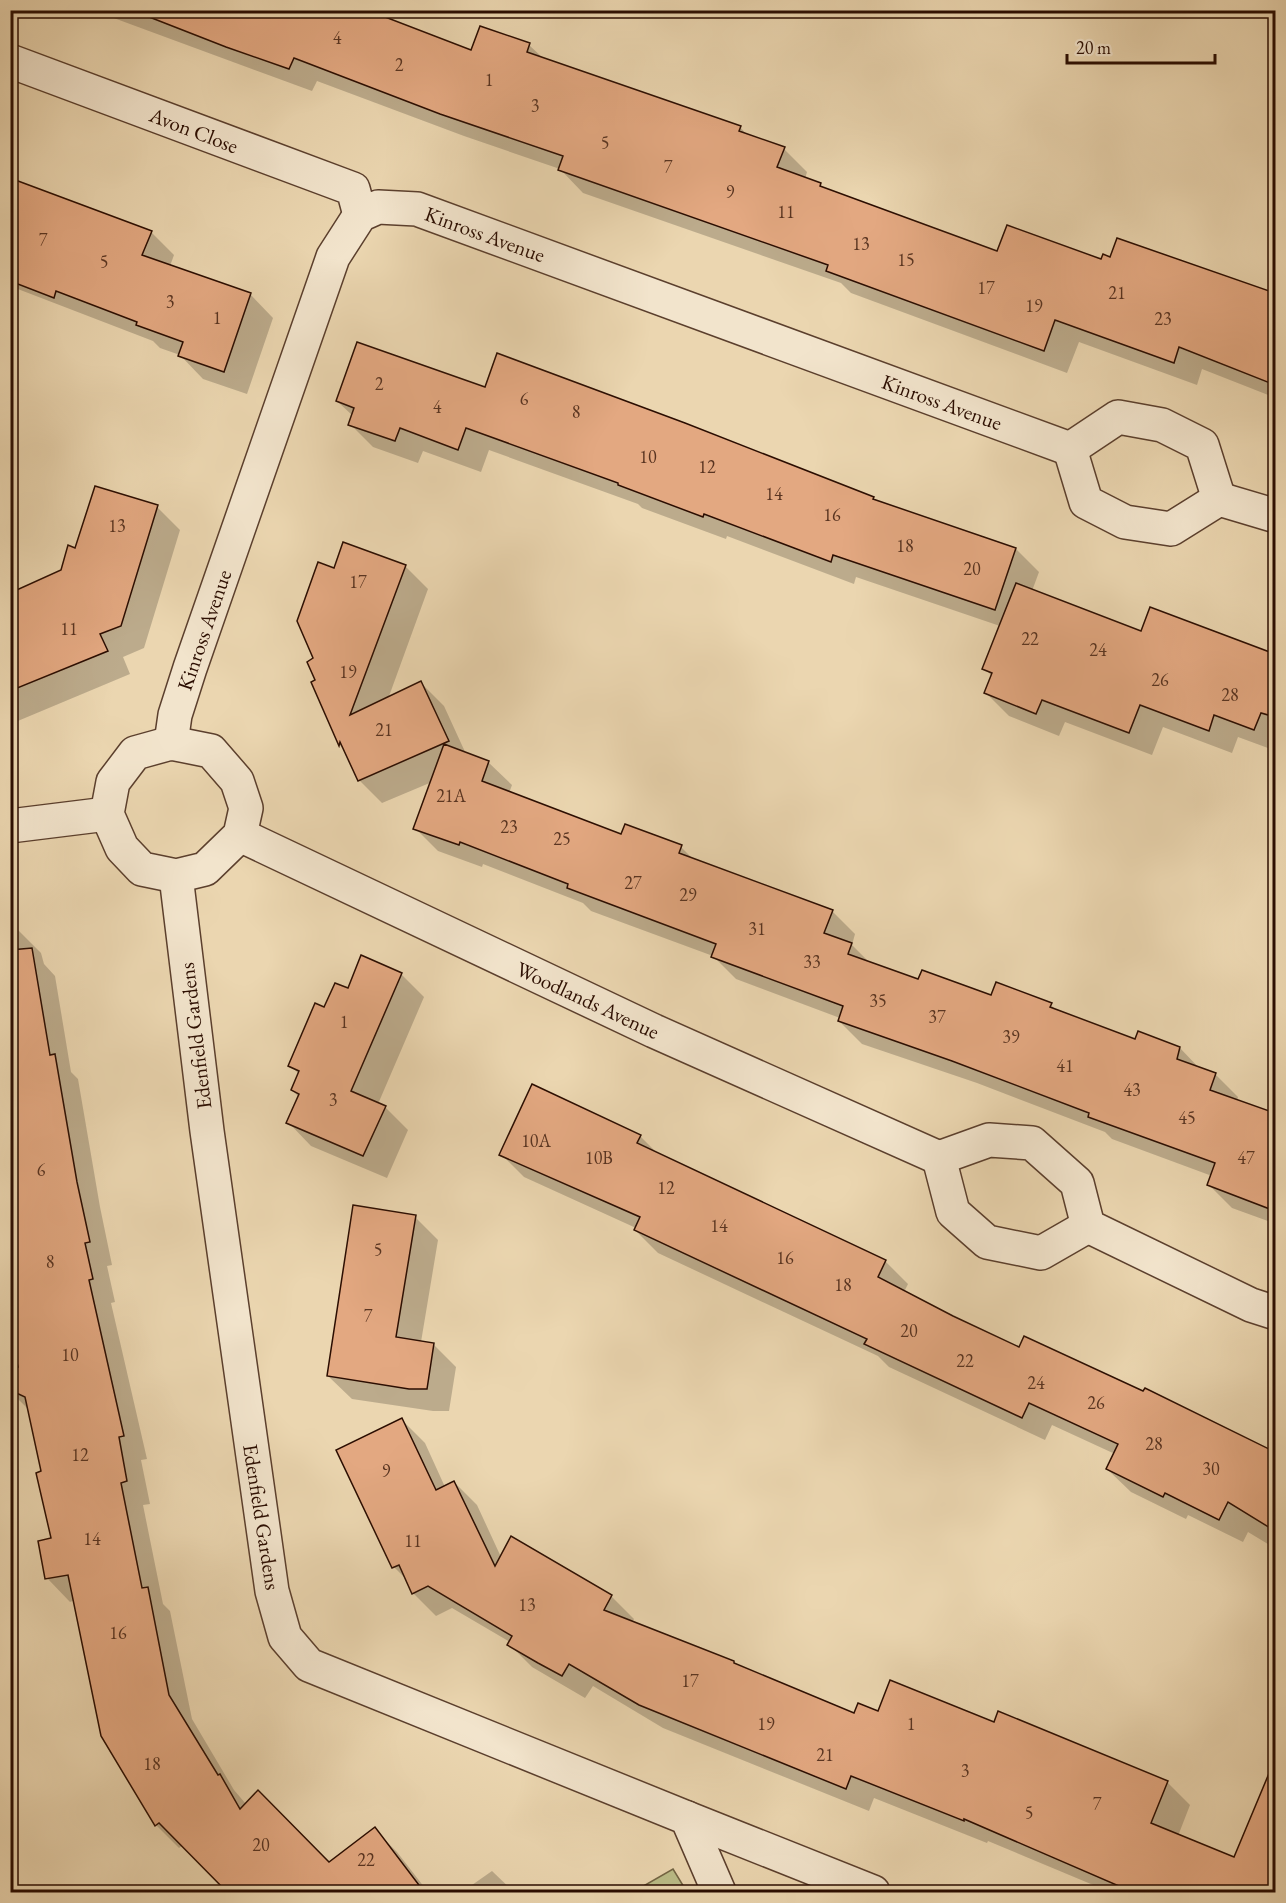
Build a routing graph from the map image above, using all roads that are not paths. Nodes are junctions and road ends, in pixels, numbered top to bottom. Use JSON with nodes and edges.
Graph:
{"nodes":[{"id":1,"x":10,"y":61,"type":"edge"},
{"id":2,"x":360,"y":215,"type":"junction"},
{"id":3,"x":1070,"y":449,"type":"junction"},
{"id":4,"x":1219,"y":499,"type":"junction"},
{"id":5,"x":1275,"y":516,"type":"edge"},
{"id":6,"x":171,"y":743,"type":"junction"},
{"id":7,"x":107,"y":814,"type":"junction"},
{"id":8,"x":10,"y":826,"type":"edge"},
{"id":9,"x":240,"y":835,"type":"junction"},
{"id":10,"x":176,"y":876,"type":"junction"},
{"id":11,"x":939,"y":1158,"type":"junction"},
{"id":12,"x":1088,"y":1226,"type":"junction"},
{"id":13,"x":1275,"y":1313,"type":"edge"},
{"id":14,"x":687,"y":1818,"type":"junction"},
{"id":15,"x":861,"y":1890,"type":"edge"},
{"id":16,"x":719,"y":1893,"type":"edge"}],
"edges":[{"from":1,"to":2,"type":"street","name":"Avon Close"},
{"from":2,"to":3,"type":"street","name":"Kinross Avenue"},
{"from":2,"to":6,"type":"street","name":"Kinross Avenue"},
{"from":3,"to":4,"type":"street"},
{"from":3,"to":4,"type":"street"},
{"from":4,"to":5,"type":"street"},
{"from":6,"to":7,"type":"street"},
{"from":6,"to":9,"type":"street"},
{"from":7,"to":8,"type":"street"},
{"from":7,"to":10,"type":"street"},
{"from":9,"to":10,"type":"street"},
{"from":9,"to":11,"type":"street","name":"Woodlands Avenue"},
{"from":10,"to":14,"type":"street","name":"Edenfield Gardens"},
{"from":11,"to":12,"type":"street"},
{"from":11,"to":12,"type":"street"},
{"from":12,"to":13,"type":"street"},
{"from":14,"to":15,"type":"street","name":"Edenfield Gardens"},
{"from":14,"to":16,"type":"street"}]}
